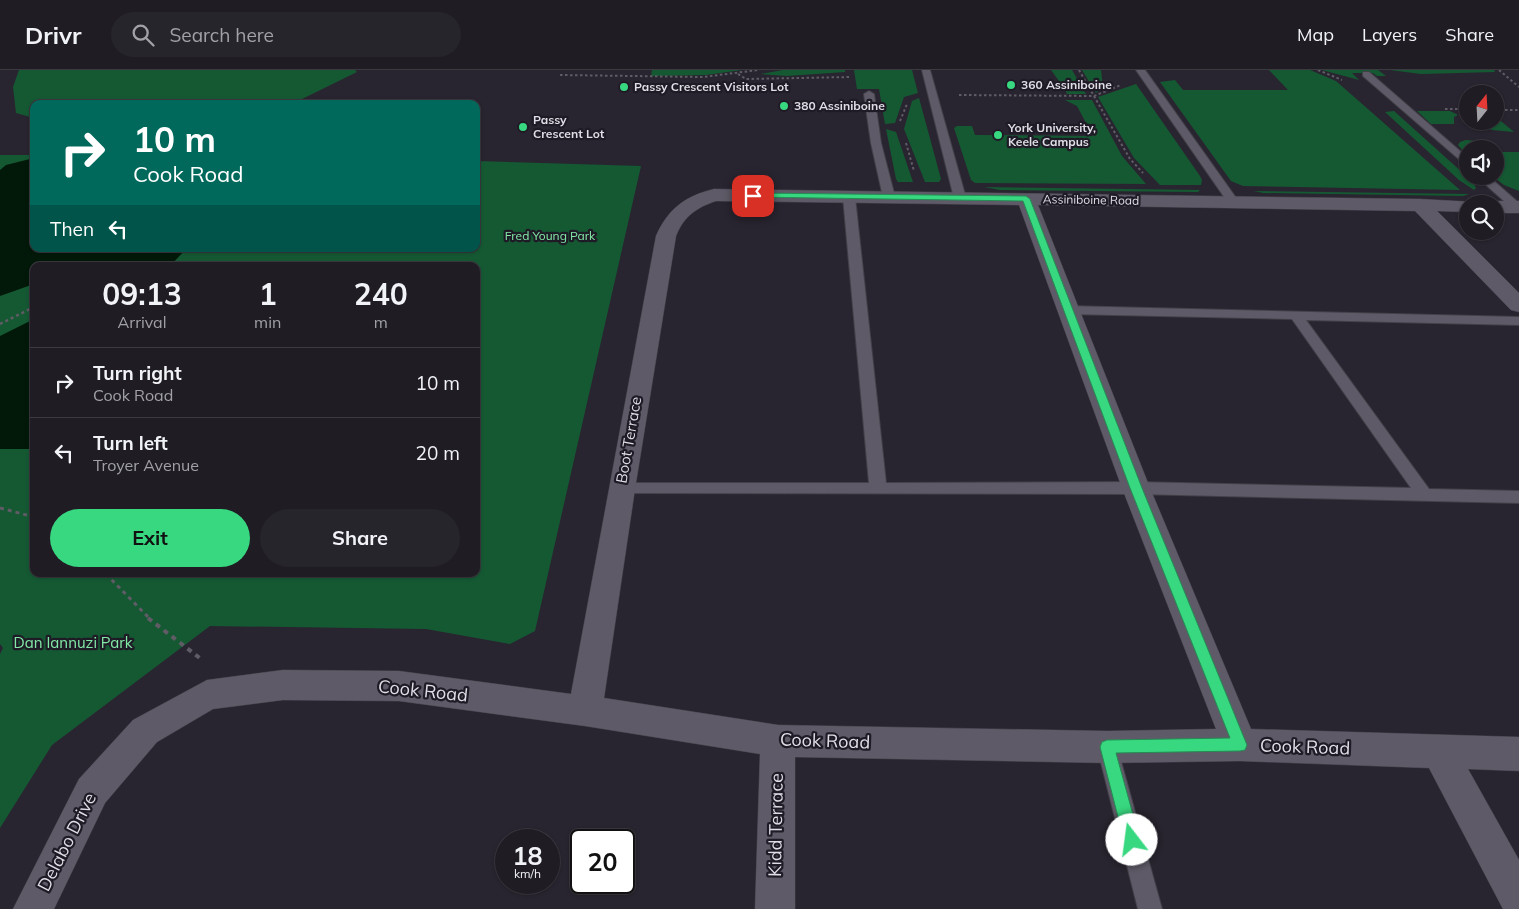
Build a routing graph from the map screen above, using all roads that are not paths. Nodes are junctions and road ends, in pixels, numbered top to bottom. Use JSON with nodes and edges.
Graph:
{"nodes":[{"id":1,"x":926,"y":70,"type":"edge"},
{"id":2,"x":1140,"y":70,"type":"edge"},
{"id":3,"x":1366,"y":74,"type":"dead end"},
{"id":4,"x":869,"y":94,"type":"dead end"},
{"id":5,"x":1459,"y":156,"type":"edge"},
{"id":6,"x":1492,"y":185,"type":"edge"},
{"id":7,"x":714,"y":195,"type":"joint"},
{"id":8,"x":849,"y":197,"type":"junction"},
{"id":9,"x":889,"y":197,"type":"junction"},
{"id":10,"x":960,"y":198,"type":"junction"},
{"id":11,"x":1026,"y":199,"type":"junction"},
{"id":12,"x":1233,"y":202,"type":"junction"},
{"id":13,"x":1420,"y":205,"type":"junction"},
{"id":14,"x":1459,"y":206,"type":"edge"},
{"id":15,"x":1504,"y":207,"type":"edge"},
{"id":16,"x":1518,"y":207,"type":"edge"},
{"id":17,"x":1519,"y":305,"type":"edge"},
{"id":18,"x":1068,"y":310,"type":"junction"},
{"id":19,"x":1297,"y":317,"type":"junction"},
{"id":20,"x":1519,"y":321,"type":"edge"},
{"id":21,"x":878,"y":488,"type":"junction"},
{"id":22,"x":1136,"y":488,"type":"junction"},
{"id":23,"x":620,"y":489,"type":"junction"},
{"id":24,"x":1424,"y":494,"type":"junction"},
{"id":25,"x":1519,"y":496,"type":"edge"},
{"id":26,"x":585,"y":711,"type":"junction"},
{"id":27,"x":145,"y":731,"type":"joint"},
{"id":28,"x":778,"y":741,"type":"junction"},
{"id":29,"x":1240,"y":745,"type":"junction"},
{"id":30,"x":1107,"y":747,"type":"junction"},
{"id":31,"x":1440,"y":753,"type":"junction"},
{"id":32,"x":1519,"y":754,"type":"edge"},
{"id":33,"x":1519,"y":899,"type":"edge"},
{"id":34,"x":33,"y":909,"type":"edge"},
{"id":35,"x":775,"y":909,"type":"edge"},
{"id":36,"x":1150,"y":909,"type":"edge"}],
"edges":[{"from":1,"to":10,"type":"lane"},
{"from":2,"to":12,"type":"lane"},
{"from":3,"to":5,"type":"lane"},
{"from":4,"to":9,"type":"lane"},
{"from":6,"to":16,"type":"lane"},
{"from":7,"to":8,"type":"street","name":"Assiniboine Road"},
{"from":7,"to":23,"type":"street","name":"Boot Terrace"},
{"from":8,"to":9,"type":"street","name":"Assiniboine Road"},
{"from":8,"to":21,"type":"lane"},
{"from":9,"to":10,"type":"street","name":"Assiniboine Road"},
{"from":10,"to":11,"type":"street","name":"Assiniboine Road"},
{"from":11,"to":12,"type":"street","name":"Assiniboine Road"},
{"from":11,"to":18,"type":"street"},
{"from":12,"to":13,"type":"street","name":"Assiniboine Road"},
{"from":13,"to":14,"type":"street","name":"Assiniboine Road"},
{"from":13,"to":17,"type":"street"},
{"from":15,"to":16,"type":"street"},
{"from":18,"to":19,"type":"lane"},
{"from":18,"to":22,"type":"street"},
{"from":19,"to":20,"type":"lane"},
{"from":19,"to":24,"type":"lane"},
{"from":21,"to":22,"type":"lane"},
{"from":21,"to":23,"type":"lane"},
{"from":22,"to":24,"type":"lane"},
{"from":22,"to":29,"type":"street"},
{"from":23,"to":26,"type":"street","name":"Boot Terrace"},
{"from":24,"to":25,"type":"lane"},
{"from":26,"to":27,"type":"street","name":"Cook Road"},
{"from":26,"to":28,"type":"street","name":"Cook Road"},
{"from":27,"to":34,"type":"street","name":"Delabo Drive"},
{"from":28,"to":30,"type":"street","name":"Cook Road"},
{"from":28,"to":35,"type":"street","name":"Kidd Terrace"},
{"from":29,"to":30,"type":"street","name":"Cook Road"},
{"from":29,"to":31,"type":"street","name":"Cook Road"},
{"from":30,"to":36,"type":"lane"},
{"from":31,"to":32,"type":"street","name":"Cook Road"},
{"from":31,"to":33,"type":"street"}]}
